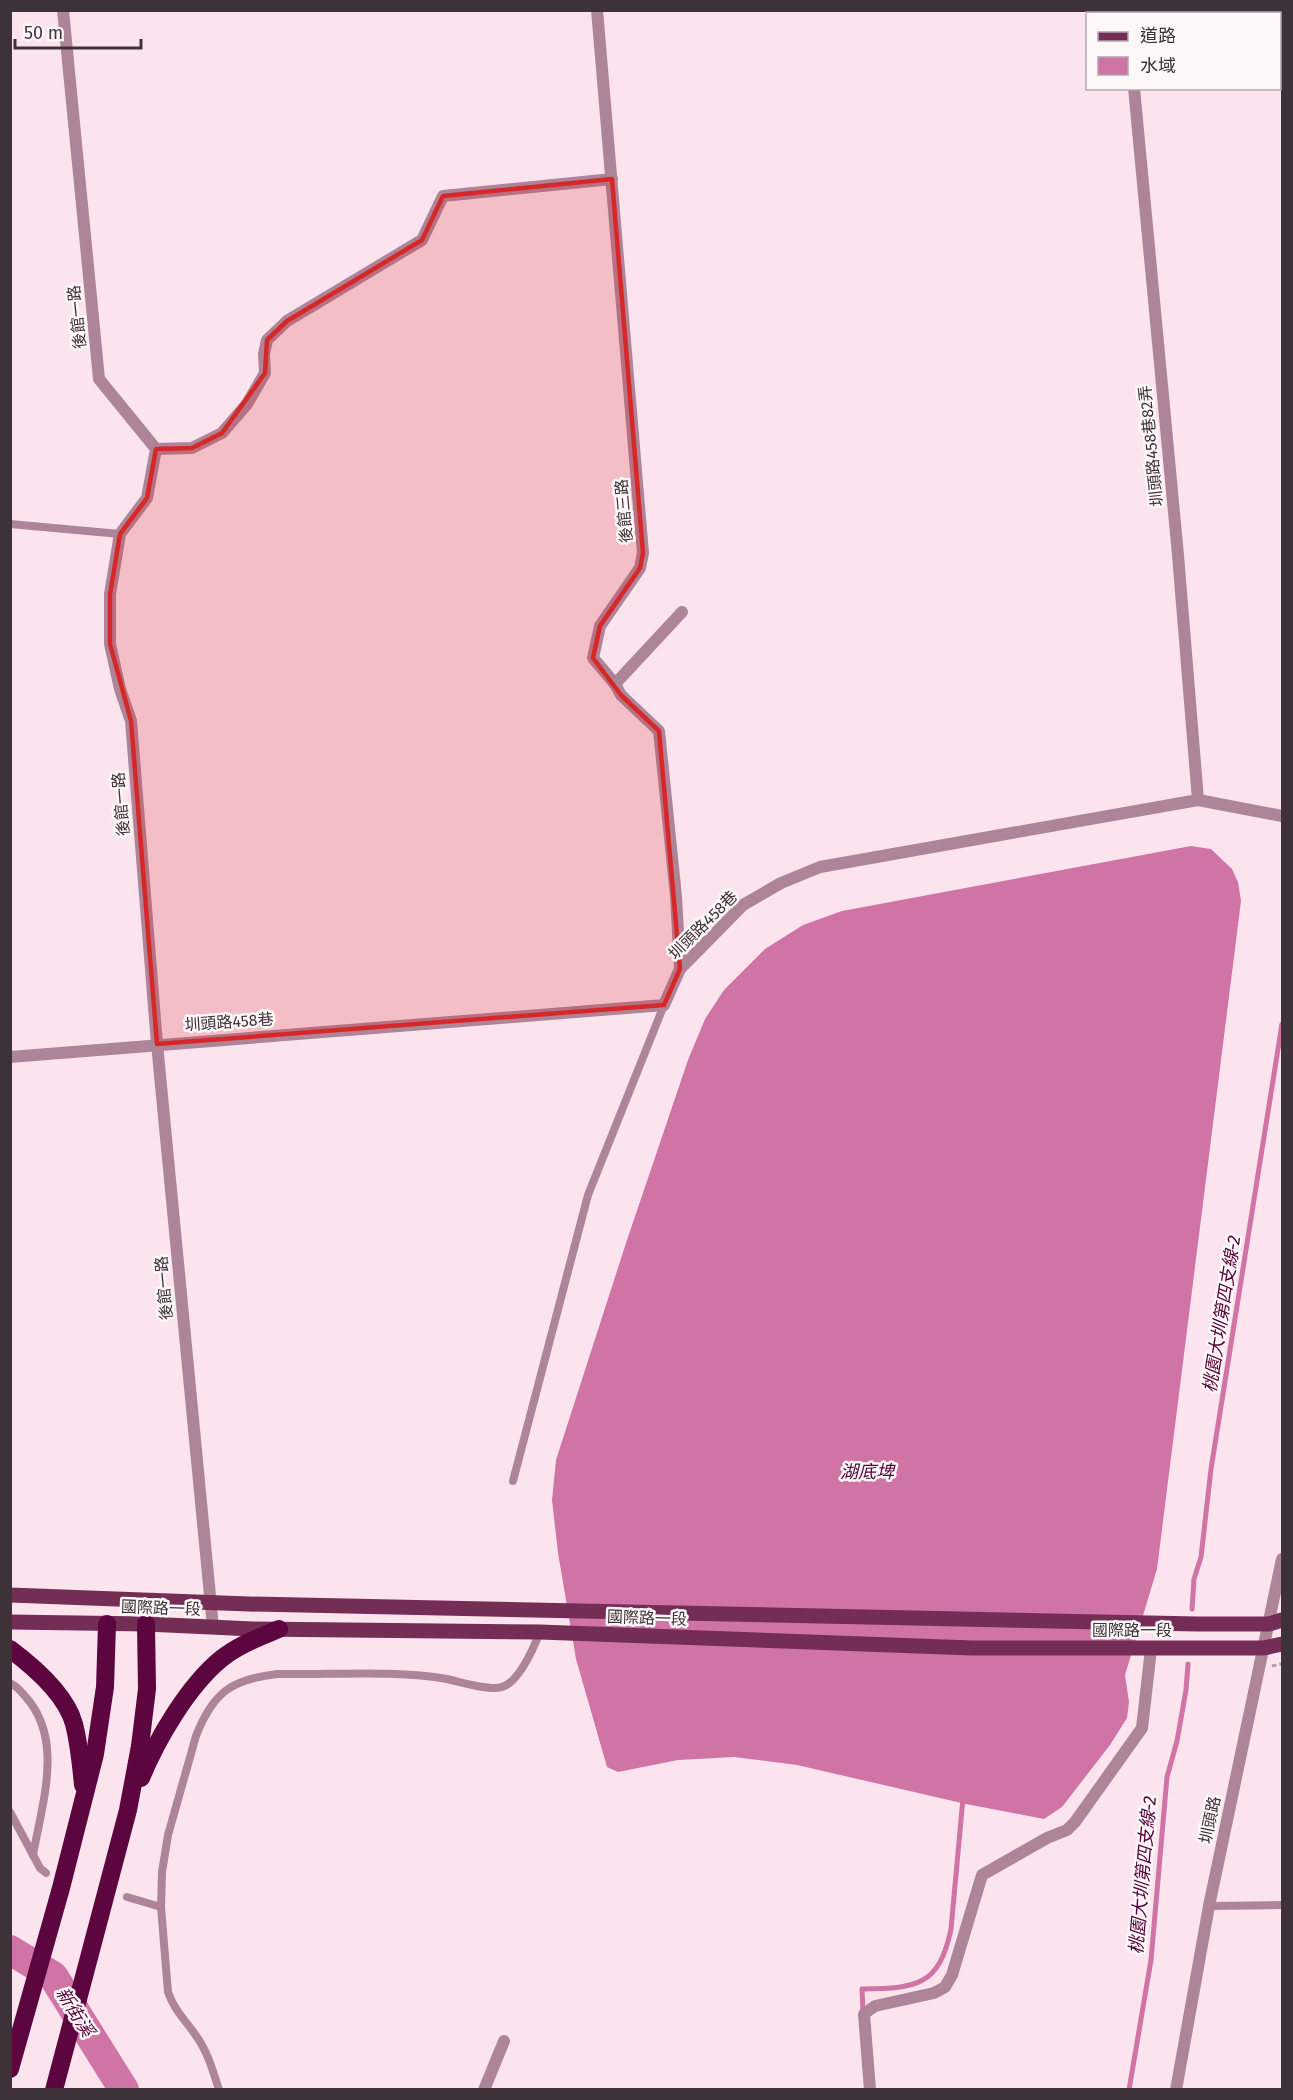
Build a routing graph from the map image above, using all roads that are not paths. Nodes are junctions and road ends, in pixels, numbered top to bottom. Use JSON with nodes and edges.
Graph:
{"nodes":[{"id":1,"x":63,"y":10,"type":"edge"},
{"id":2,"x":597,"y":10,"type":"edge"},
{"id":3,"x":1134,"y":90,"type":"edge"},
{"id":4,"x":612,"y":179,"type":"junction"},
{"id":5,"x":156,"y":449,"type":"junction"},
{"id":6,"x":10,"y":524,"type":"edge"},
{"id":7,"x":120,"y":534,"type":"junction"},
{"id":8,"x":682,"y":612,"type":"dead end"},
{"id":9,"x":615,"y":684,"type":"junction"},
{"id":10,"x":1198,"y":800,"type":"junction"},
{"id":11,"x":1282,"y":816,"type":"edge"},
{"id":12,"x":680,"y":969,"type":"junction"},
{"id":13,"x":664,"y":1005,"type":"junction"},
{"id":14,"x":157,"y":1044,"type":"junction"},
{"id":15,"x":10,"y":1058,"type":"edge"},
{"id":16,"x":513,"y":1480,"type":"dead end"},
{"id":17,"x":1282,"y":1559,"type":"edge"},
{"id":18,"x":10,"y":1595,"type":"edge"},
{"id":19,"x":121,"y":1599,"type":"junction"},
{"id":20,"x":210,"y":1602,"type":"junction"},
{"id":21,"x":10,"y":1622,"type":"edge"},
{"id":22,"x":1278,"y":1623,"type":"edge"},
{"id":23,"x":106,"y":1624,"type":"junction"},
{"id":24,"x":146,"y":1624,"type":"junction"},
{"id":25,"x":213,"y":1627,"type":"junction"},
{"id":26,"x":279,"y":1629,"type":"junction"},
{"id":27,"x":540,"y":1632,"type":"junction"},
{"id":28,"x":1282,"y":1644,"type":"edge"},
{"id":29,"x":1151,"y":1648,"type":"junction"},
{"id":30,"x":1264,"y":1648,"type":"junction"},
{"id":31,"x":10,"y":1649,"type":"edge"},
{"id":32,"x":1282,"y":1649,"type":"edge"},
{"id":33,"x":10,"y":1683,"type":"edge"},
{"id":34,"x":84,"y":1798,"type":"junction"},
{"id":35,"x":128,"y":1810,"type":"junction"},
{"id":36,"x":10,"y":1812,"type":"edge"},
{"id":37,"x":33,"y":1855,"type":"junction"},
{"id":38,"x":46,"y":1873,"type":"dead end"},
{"id":39,"x":127,"y":1897,"type":"dead end"},
{"id":40,"x":1282,"y":1905,"type":"edge"},
{"id":41,"x":1209,"y":1906,"type":"junction"},
{"id":42,"x":161,"y":1907,"type":"junction"},
{"id":43,"x":504,"y":2041,"type":"dead end"},
{"id":44,"x":10,"y":2069,"type":"edge"},
{"id":45,"x":54,"y":2090,"type":"edge"},
{"id":46,"x":219,"y":2090,"type":"edge"},
{"id":47,"x":484,"y":2090,"type":"edge"},
{"id":48,"x":870,"y":2090,"type":"edge"},
{"id":49,"x":1176,"y":2090,"type":"edge"}],
"edges":[{"from":1,"to":5,"type":"street","name":"後館一路"},
{"from":2,"to":4,"type":"street","name":"後館三路"},
{"from":3,"to":10,"type":"street","name":"圳頭路458巷82弄"},
{"from":4,"to":5,"type":"street"},
{"from":4,"to":9,"type":"street","name":"後館三路"},
{"from":5,"to":7,"type":"street","name":"後館一路"},
{"from":6,"to":7,"type":"lane"},
{"from":7,"to":14,"type":"street","name":"後館一路"},
{"from":8,"to":9,"type":"street"},
{"from":9,"to":12,"type":"street","name":"後館三路"},
{"from":10,"to":11,"type":"street","name":"圳頭路458巷"},
{"from":10,"to":12,"type":"street","name":"圳頭路458巷"},
{"from":12,"to":13,"type":"street","name":"圳頭路458巷"},
{"from":13,"to":14,"type":"street","name":"圳頭路458巷"},
{"from":13,"to":16,"type":"lane"},
{"from":14,"to":15,"type":"street","name":"圳頭路458巷"},
{"from":14,"to":20,"type":"street","name":"後館一路"},
{"from":17,"to":22,"type":"street","name":"圳頭路"},
{"from":18,"to":19,"type":"main road","name":"國際路一段"},
{"from":19,"to":20,"type":"main road","name":"國際路一段"},
{"from":19,"to":23,"type":"main road"},
{"from":19,"to":24,"type":"main road"},
{"from":20,"to":22,"type":"main road","name":"國際路一段"},
{"from":20,"to":25,"type":"street","name":"後館一路"},
{"from":21,"to":23,"type":"main road","name":"國際路一段"},
{"from":22,"to":30,"type":"street","name":"圳頭路"},
{"from":23,"to":24,"type":"main road","name":"國際路一段"},
{"from":23,"to":34,"type":"highway"},
{"from":24,"to":25,"type":"main road","name":"國際路一段"},
{"from":24,"to":35,"type":"highway"},
{"from":25,"to":26,"type":"main road","name":"國際路一段"},
{"from":26,"to":27,"type":"main road","name":"國際路一段"},
{"from":26,"to":35,"type":"highway"},
{"from":27,"to":29,"type":"main road","name":"國際路一段"},
{"from":27,"to":42,"type":"lane"},
{"from":28,"to":30,"type":"main road"},
{"from":29,"to":30,"type":"main road","name":"國際路一段"},
{"from":29,"to":48,"type":"street"},
{"from":30,"to":32,"type":"street","name":"國際路一段"},
{"from":30,"to":41,"type":"street","name":"圳頭路"},
{"from":31,"to":34,"type":"highway"},
{"from":33,"to":37,"type":"lane"},
{"from":34,"to":44,"type":"highway"},
{"from":35,"to":45,"type":"highway"},
{"from":36,"to":37,"type":"lane"},
{"from":37,"to":38,"type":"lane"},
{"from":39,"to":42,"type":"lane"},
{"from":40,"to":41,"type":"lane"},
{"from":41,"to":49,"type":"street","name":"圳頭路"},
{"from":42,"to":46,"type":"lane"},
{"from":43,"to":47,"type":"street"}]}
